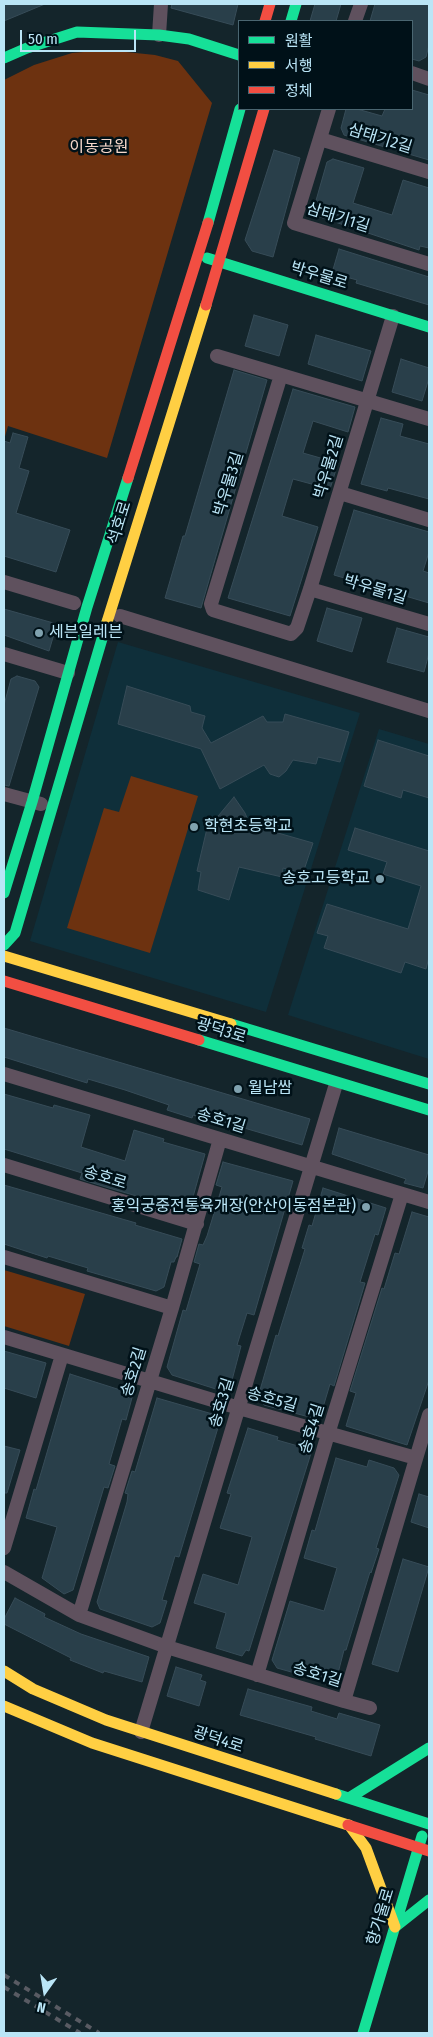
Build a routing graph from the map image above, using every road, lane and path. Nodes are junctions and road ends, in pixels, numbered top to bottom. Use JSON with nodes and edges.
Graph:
{"nodes":[{"id":1,"x":161,"y":4,"type":"edge"},
{"id":2,"x":270,"y":4,"type":"edge"},
{"id":3,"x":296,"y":4,"type":"edge"},
{"id":4,"x":360,"y":4,"type":"edge"},
{"id":5,"x":265,"y":20,"type":"edge"},
{"id":6,"x":291,"y":20,"type":"edge"},
{"id":7,"x":355,"y":20,"type":"edge"},
{"id":8,"x":159,"y":35,"type":"junction"},
{"id":9,"x":238,"y":55,"type":"edge"},
{"id":10,"x":4,"y":58,"type":"edge"},
{"id":11,"x":413,"y":73,"type":"edge"},
{"id":12,"x":429,"y":79,"type":"edge"},
{"id":13,"x":240,"y":110,"type":"edge"},
{"id":14,"x":264,"y":110,"type":"edge"},
{"id":15,"x":330,"y":110,"type":"edge"},
{"id":16,"x":320,"y":139,"type":"junction"},
{"id":17,"x":429,"y":172,"type":"edge"},
{"id":18,"x":199,"y":256,"type":"junction"},
{"id":19,"x":219,"y":262,"type":"junction"},
{"id":20,"x":429,"y":264,"type":"edge"},
{"id":21,"x":392,"y":316,"type":"junction"},
{"id":22,"x":429,"y":327,"type":"edge"},
{"id":23,"x":217,"y":356,"type":"dead end"},
{"id":24,"x":281,"y":375,"type":"junction"},
{"id":25,"x":367,"y":401,"type":"junction"},
{"id":26,"x":429,"y":420,"type":"edge"},
{"id":27,"x":340,"y":492,"type":"junction"},
{"id":28,"x":429,"y":520,"type":"edge"},
{"id":29,"x":4,"y":582,"type":"edge"},
{"id":30,"x":310,"y":589,"type":"junction"},
{"id":31,"x":74,"y":603,"type":"dead end"},
{"id":32,"x":120,"y":616,"type":"dead end"},
{"id":33,"x":429,"y":624,"type":"edge"},
{"id":34,"x":297,"y":628,"type":"joint"},
{"id":35,"x":4,"y":654,"type":"edge"},
{"id":36,"x":68,"y":673,"type":"junction"},
{"id":37,"x":429,"y":712,"type":"edge"},
{"id":38,"x":4,"y":794,"type":"edge"},
{"id":39,"x":32,"y":802,"type":"junction"},
{"id":40,"x":51,"y":807,"type":"junction"},
{"id":41,"x":4,"y":893,"type":"edge"},
{"id":42,"x":4,"y":945,"type":"edge"},
{"id":43,"x":4,"y":956,"type":"edge"},
{"id":44,"x":4,"y":981,"type":"edge"},
{"id":45,"x":4,"y":1074,"type":"edge"},
{"id":46,"x":336,"y":1084,"type":"junction"},
{"id":47,"x":429,"y":1084,"type":"edge"},
{"id":48,"x":429,"y":1110,"type":"edge"},
{"id":49,"x":220,"y":1139,"type":"junction"},
{"id":50,"x":4,"y":1165,"type":"edge"},
{"id":51,"x":312,"y":1166,"type":"junction"},
{"id":52,"x":402,"y":1194,"type":"junction"},
{"id":53,"x":429,"y":1202,"type":"edge"},
{"id":54,"x":197,"y":1224,"type":"junction"},
{"id":55,"x":4,"y":1257,"type":"edge"},
{"id":56,"x":172,"y":1308,"type":"junction"},
{"id":57,"x":4,"y":1337,"type":"edge"},
{"id":58,"x":62,"y":1355,"type":"junction"},
{"id":59,"x":149,"y":1381,"type":"junction"},
{"id":60,"x":239,"y":1408,"type":"junction"},
{"id":61,"x":429,"y":1415,"type":"edge"},
{"id":62,"x":328,"y":1434,"type":"junction"},
{"id":63,"x":416,"y":1458,"type":"junction"},
{"id":64,"x":4,"y":1548,"type":"edge"},
{"id":65,"x":4,"y":1572,"type":"edge"},
{"id":66,"x":79,"y":1615,"type":"junction"},
{"id":67,"x":168,"y":1647,"type":"junction"},
{"id":68,"x":4,"y":1671,"type":"edge"},
{"id":69,"x":257,"y":1675,"type":"junction"},
{"id":70,"x":344,"y":1701,"type":"junction"},
{"id":71,"x":4,"y":1706,"type":"edge"},
{"id":72,"x":370,"y":1708,"type":"dead end"},
{"id":73,"x":141,"y":1732,"type":"junction"},
{"id":74,"x":429,"y":1748,"type":"edge"},
{"id":75,"x":349,"y":1798,"type":"junction"},
{"id":76,"x":429,"y":1811,"type":"edge"},
{"id":77,"x":427,"y":1824,"type":"edge"},
{"id":78,"x":349,"y":1825,"type":"junction"},
{"id":79,"x":424,"y":1849,"type":"edge"},
{"id":80,"x":429,"y":1900,"type":"edge"},
{"id":81,"x":395,"y":1927,"type":"junction"},
{"id":82,"x":363,"y":2033,"type":"edge"}],
"edges":[{"from":1,"to":8,"type":"street"},
{"from":2,"to":5,"type":"main road"},
{"from":3,"to":6,"type":"main road"},
{"from":4,"to":7,"type":"street"},
{"from":8,"to":9,"type":"main road"},
{"from":8,"to":10,"type":"main road"},
{"from":11,"to":12,"type":"street"},
{"from":13,"to":18,"type":"main road","name":"석호로"},
{"from":14,"to":19,"type":"main road","name":"석호로"},
{"from":15,"to":16,"type":"street","name":"삼태기1길"},
{"from":16,"to":17,"type":"street","name":"삼태기2길"},
{"from":16,"to":20,"type":"street","name":"삼태기1길"},
{"from":18,"to":19,"type":"main road","name":"박우물로"},
{"from":18,"to":36,"type":"main road","name":"석호로"},
{"from":19,"to":21,"type":"main road","name":"박우물로"},
{"from":19,"to":40,"type":"main road","name":"석호로"},
{"from":21,"to":22,"type":"main road","name":"박우물로"},
{"from":21,"to":25,"type":"street","name":"박우물2길"},
{"from":23,"to":24,"type":"street"},
{"from":24,"to":25,"type":"street"},
{"from":24,"to":34,"type":"street","name":"박우물3길"},
{"from":25,"to":26,"type":"street"},
{"from":25,"to":27,"type":"street","name":"박우물2길"},
{"from":27,"to":28,"type":"street"},
{"from":27,"to":30,"type":"street","name":"박우물2길"},
{"from":29,"to":31,"type":"street"},
{"from":30,"to":33,"type":"street","name":"박우물1길"},
{"from":30,"to":34,"type":"street","name":"박우물2길"},
{"from":32,"to":37,"type":"street"},
{"from":35,"to":36,"type":"street"},
{"from":36,"to":39,"type":"main road","name":"석호로"},
{"from":38,"to":39,"type":"street"},
{"from":39,"to":40,"type":"street"},
{"from":39,"to":41,"type":"main road","name":"석호로"},
{"from":40,"to":42,"type":"main road","name":"석호로"},
{"from":43,"to":47,"type":"main road","name":"광덕3로"},
{"from":44,"to":46,"type":"main road","name":"광덕3로"},
{"from":45,"to":49,"type":"street","name":"송호1길"},
{"from":46,"to":48,"type":"main road","name":"광덕3로"},
{"from":46,"to":51,"type":"street","name":"송호3길"},
{"from":49,"to":51,"type":"street","name":"송호1길"},
{"from":49,"to":54,"type":"street","name":"송호2길"},
{"from":50,"to":54,"type":"street","name":"송호로"},
{"from":51,"to":52,"type":"street","name":"송호1길"},
{"from":51,"to":60,"type":"street","name":"송호3길"},
{"from":52,"to":53,"type":"street","name":"송호1길"},
{"from":52,"to":62,"type":"street","name":"송호4길"},
{"from":54,"to":56,"type":"street","name":"송호2길"},
{"from":55,"to":56,"type":"street"},
{"from":56,"to":59,"type":"street","name":"송호2길"},
{"from":57,"to":58,"type":"street","name":"송호5길"},
{"from":58,"to":59,"type":"street","name":"송호5길"},
{"from":58,"to":64,"type":"street"},
{"from":59,"to":60,"type":"street","name":"송호5길"},
{"from":59,"to":66,"type":"street","name":"송호2길"},
{"from":60,"to":62,"type":"street","name":"송호5길"},
{"from":60,"to":67,"type":"street","name":"송호3길"},
{"from":61,"to":63,"type":"street","name":"송호1길"},
{"from":62,"to":63,"type":"street","name":"송호5길"},
{"from":62,"to":69,"type":"street","name":"송호4길"},
{"from":63,"to":70,"type":"street","name":"송호1길"},
{"from":65,"to":66,"type":"street","name":"송호1길"},
{"from":66,"to":67,"type":"street","name":"송호1길"},
{"from":67,"to":69,"type":"street","name":"송호1길"},
{"from":67,"to":73,"type":"street","name":"송호3길"},
{"from":68,"to":73,"type":"main road","name":"광덕4로"},
{"from":69,"to":70,"type":"street","name":"송호1길"},
{"from":70,"to":72,"type":"street"},
{"from":71,"to":78,"type":"main road"},
{"from":73,"to":75,"type":"main road","name":"광덕4로"},
{"from":74,"to":75,"type":"main road"},
{"from":75,"to":77,"type":"main road","name":"광덕4로"},
{"from":76,"to":77,"type":"main road","name":"항가울로"},
{"from":77,"to":79,"type":"main road","name":"항가울로"},
{"from":78,"to":79,"type":"main road"},
{"from":78,"to":81,"type":"main road"},
{"from":79,"to":81,"type":"main road","name":"항가울로"},
{"from":80,"to":81,"type":"main road"},
{"from":81,"to":82,"type":"main road","name":"항가울로"}]}
